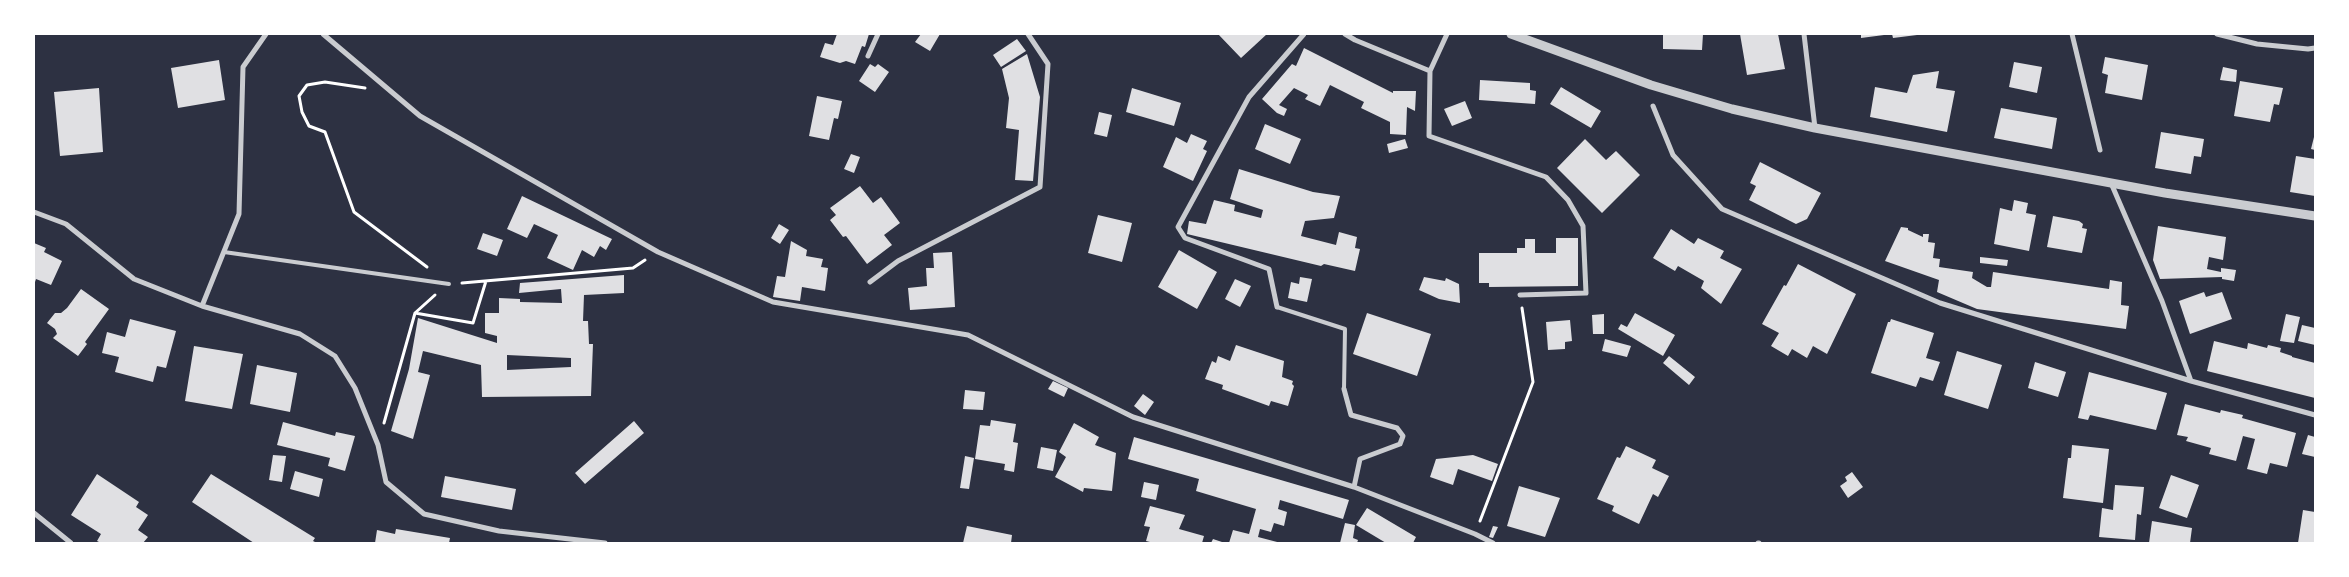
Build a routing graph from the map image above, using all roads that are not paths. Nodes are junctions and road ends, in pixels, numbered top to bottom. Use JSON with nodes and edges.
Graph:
{"nodes":[{"id":1,"x":266,"y":34,"type":"edge"},
{"id":2,"x":323,"y":34,"type":"edge"},
{"id":3,"x":878,"y":34,"type":"edge"},
{"id":4,"x":1028,"y":34,"type":"edge"},
{"id":5,"x":1304,"y":34,"type":"edge"},
{"id":6,"x":1345,"y":34,"type":"edge"},
{"id":7,"x":1447,"y":34,"type":"edge"},
{"id":8,"x":1511,"y":34,"type":"edge"},
{"id":9,"x":1804,"y":34,"type":"edge"},
{"id":10,"x":2072,"y":34,"type":"edge"},
{"id":11,"x":2217,"y":34,"type":"edge"},
{"id":12,"x":2315,"y":48,"type":"edge"},
{"id":13,"x":868,"y":56,"type":"dead end"},
{"id":14,"x":1430,"y":70,"type":"junction"},
{"id":15,"x":1654,"y":106,"type":"dead end"},
{"id":16,"x":1815,"y":128,"type":"junction"},
{"id":17,"x":2100,"y":150,"type":"dead end"},
{"id":18,"x":2111,"y":183,"type":"junction"},
{"id":19,"x":34,"y":212,"type":"edge"},
{"id":20,"x":2315,"y":216,"type":"edge"},
{"id":21,"x":224,"y":252,"type":"junction"},
{"id":22,"x":870,"y":282,"type":"dead end"},
{"id":23,"x":449,"y":284,"type":"road end"},
{"id":24,"x":1520,"y":295,"type":"road end"},
{"id":25,"x":202,"y":306,"type":"junction"},
{"id":26,"x":1277,"y":307,"type":"joint"},
{"id":27,"x":2191,"y":381,"type":"junction"},
{"id":28,"x":1344,"y":390,"type":"joint"},
{"id":29,"x":2315,"y":415,"type":"edge"},
{"id":30,"x":1354,"y":487,"type":"junction"},
{"id":31,"x":34,"y":513,"type":"edge"},
{"id":32,"x":71,"y":543,"type":"edge"},
{"id":33,"x":605,"y":543,"type":"edge"},
{"id":34,"x":1493,"y":543,"type":"edge"}],
"edges":[{"from":1,"to":21,"type":"street"},
{"from":2,"to":30,"type":"street"},
{"from":3,"to":13,"type":"street"},
{"from":4,"to":22,"type":"street"},
{"from":5,"to":26,"type":"street"},
{"from":6,"to":14,"type":"street"},
{"from":7,"to":14,"type":"street"},
{"from":8,"to":16,"type":"street"},
{"from":9,"to":16,"type":"street"},
{"from":10,"to":17,"type":"street"},
{"from":11,"to":12,"type":"street"},
{"from":14,"to":24,"type":"street"},
{"from":15,"to":27,"type":"street"},
{"from":16,"to":18,"type":"street"},
{"from":18,"to":20,"type":"street"},
{"from":18,"to":27,"type":"street"},
{"from":19,"to":25,"type":"street"},
{"from":21,"to":23,"type":"lane"},
{"from":21,"to":25,"type":"street"},
{"from":25,"to":33,"type":"street"},
{"from":26,"to":28,"type":"lane"},
{"from":27,"to":29,"type":"street"},
{"from":28,"to":30,"type":"street"},
{"from":30,"to":34,"type":"street"},
{"from":31,"to":32,"type":"street"}]}
